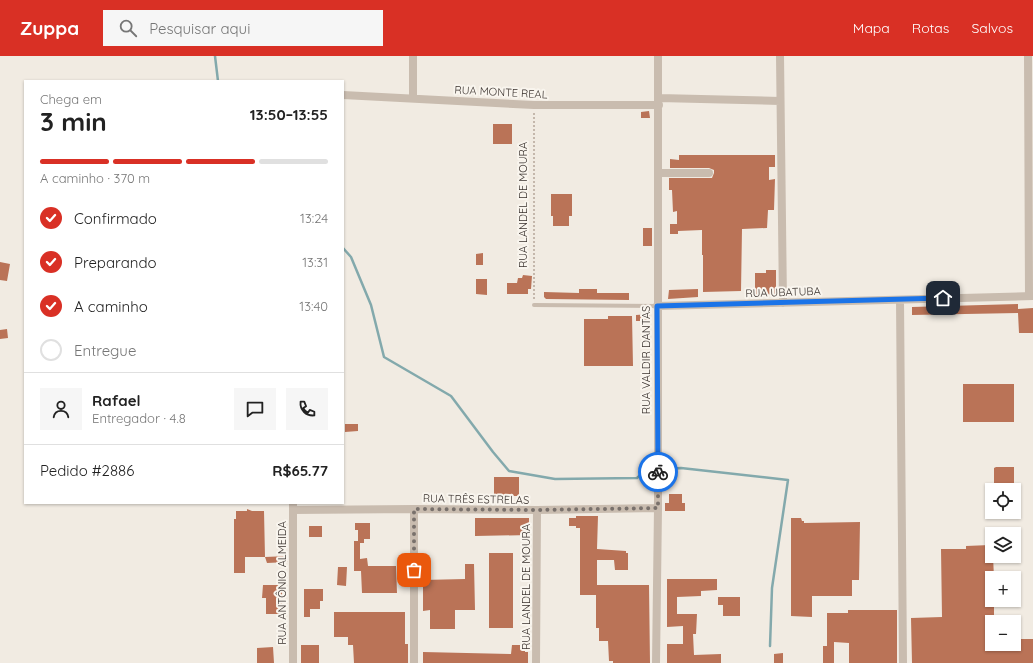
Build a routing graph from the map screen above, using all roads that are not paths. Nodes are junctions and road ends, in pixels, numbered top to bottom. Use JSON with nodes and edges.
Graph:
{"nodes":[{"id":1,"x":413,"y":56,"type":"edge"},
{"id":2,"x":658,"y":56,"type":"edge"},
{"id":3,"x":780,"y":56,"type":"edge"},
{"id":4,"x":1028,"y":56,"type":"edge"},
{"id":5,"x":344,"y":95,"type":"edge"},
{"id":6,"x":1030,"y":96,"type":"edge"},
{"id":7,"x":413,"y":98,"type":"junction"},
{"id":8,"x":780,"y":101,"type":"junction"},
{"id":9,"x":659,"y":102,"type":"junction"},
{"id":10,"x":709,"y":172,"type":"dead end"},
{"id":11,"x":658,"y":173,"type":"junction"},
{"id":12,"x":1031,"y":296,"type":"edge"},
{"id":13,"x":900,"y":300,"type":"junction"},
{"id":14,"x":783,"y":303,"type":"junction"},
{"id":15,"x":534,"y":305,"type":"road end"},
{"id":16,"x":657,"y":306,"type":"junction"},
{"id":17,"x":293,"y":506,"type":"edge"},
{"id":18,"x":658,"y":508,"type":"junction"},
{"id":19,"x":414,"y":509,"type":"junction"},
{"id":20,"x":537,"y":510,"type":"junction"},
{"id":21,"x":293,"y":663,"type":"edge"},
{"id":22,"x":414,"y":663,"type":"edge"},
{"id":23,"x":536,"y":663,"type":"edge"},
{"id":24,"x":656,"y":663,"type":"edge"},
{"id":25,"x":903,"y":663,"type":"edge"}],
"edges":[{"from":1,"to":7,"type":"street"},
{"from":2,"to":9,"type":"street","name":"RUA VALDIR DANTAS"},
{"from":3,"to":8,"type":"street"},
{"from":4,"to":6,"type":"street"},
{"from":5,"to":7,"type":"street","name":"RUA MONTE REAL"},
{"from":6,"to":12,"type":"street"},
{"from":7,"to":9,"type":"street","name":"RUA MONTE REAL"},
{"from":8,"to":9,"type":"street","name":"RUA MONTE REAL"},
{"from":8,"to":14,"type":"street"},
{"from":9,"to":11,"type":"street","name":"RUA VALDIR DANTAS"},
{"from":10,"to":11,"type":"street"},
{"from":11,"to":16,"type":"street","name":"RUA VALDIR DANTAS"},
{"from":12,"to":13,"type":"street","name":"RUA UBATUBA"},
{"from":13,"to":14,"type":"street","name":"RUA UBATUBA"},
{"from":13,"to":25,"type":"street"},
{"from":14,"to":16,"type":"street","name":"RUA UBATUBA"},
{"from":15,"to":16,"type":"lane","name":"RUA UBATUBA"},
{"from":16,"to":18,"type":"street","name":"RUA VALDIR DANTAS"},
{"from":17,"to":19,"type":"street","name":"RUA TRÊS ESTRELAS"},
{"from":17,"to":21,"type":"street","name":"RUA ANTÔNIO ALMEIDA"},
{"from":18,"to":20,"type":"street","name":"RUA TRÊS ESTRELAS"},
{"from":18,"to":24,"type":"street","name":"RUA VALDIR DANTAS"},
{"from":19,"to":20,"type":"street","name":"RUA TRÊS ESTRELAS"},
{"from":19,"to":22,"type":"street"},
{"from":20,"to":23,"type":"street","name":"RUA LANDEL DE MOURA"}]}
